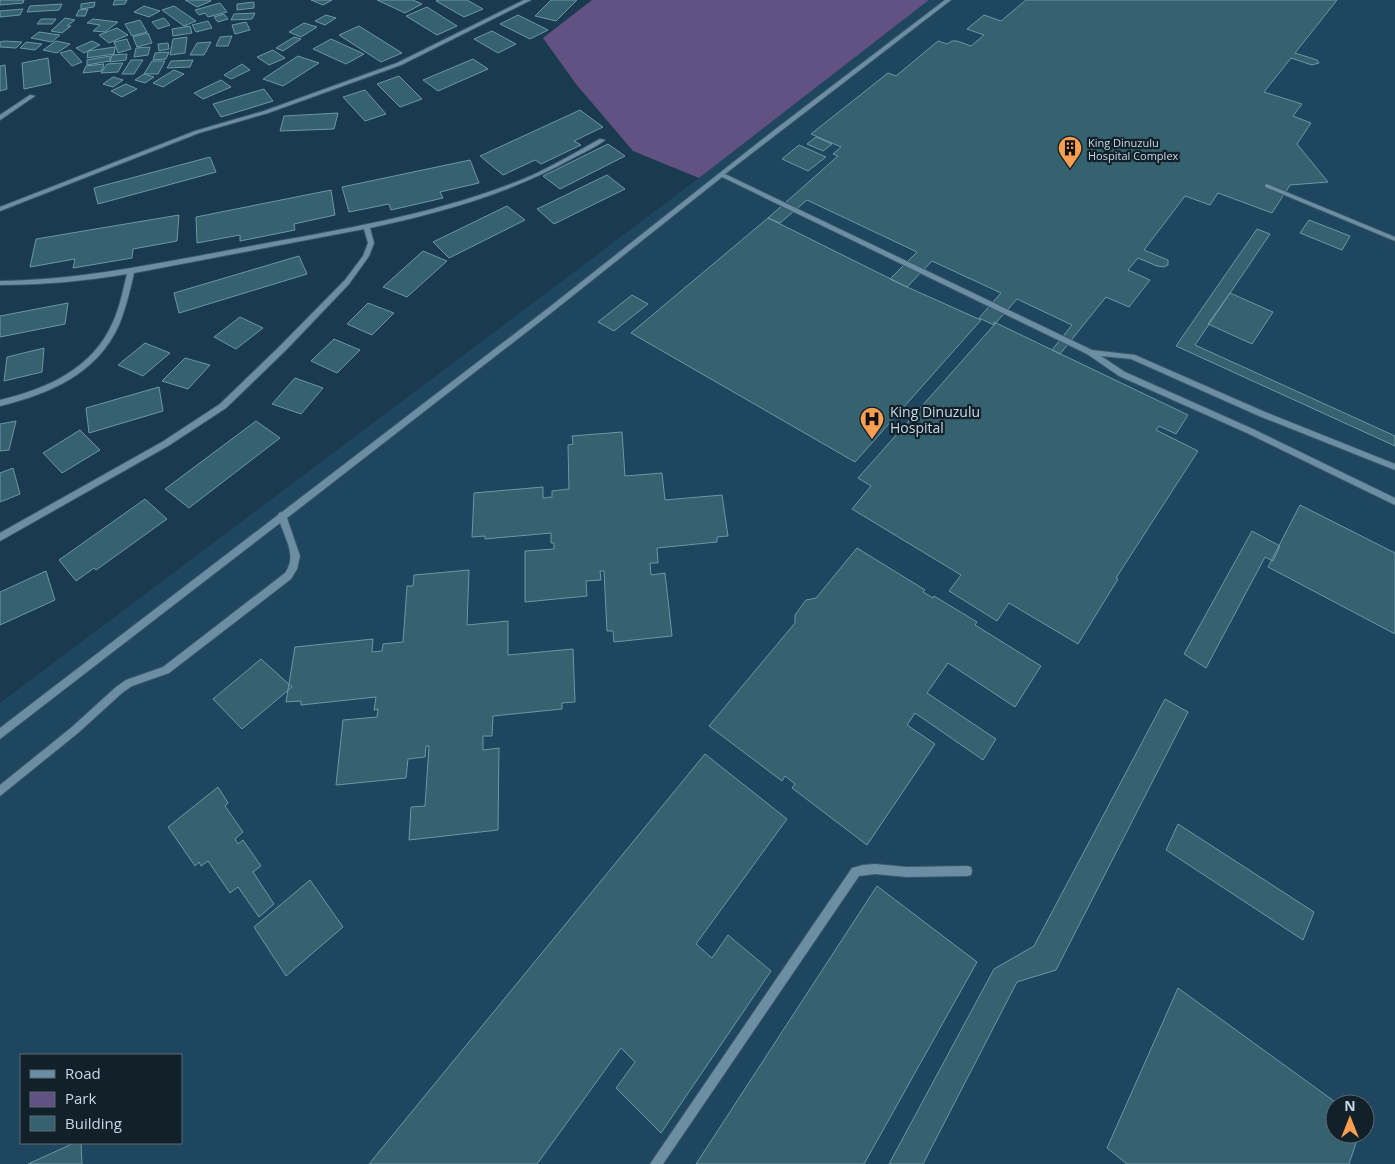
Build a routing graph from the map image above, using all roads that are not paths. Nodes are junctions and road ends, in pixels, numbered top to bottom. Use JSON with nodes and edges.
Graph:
{"nodes":[{"id":1,"x":528,"y":0,"type":"edge"},
{"id":2,"x":948,"y":0,"type":"edge"},
{"id":3,"x":32,"y":96,"type":"dead end"},
{"id":4,"x":0,"y":118,"type":"edge"},
{"id":5,"x":602,"y":140,"type":"dead end"},
{"id":6,"x":722,"y":175,"type":"junction"},
{"id":7,"x":1267,"y":186,"type":"dead end"},
{"id":8,"x":0,"y":209,"type":"edge"},
{"id":9,"x":366,"y":226,"type":"junction"},
{"id":10,"x":1395,"y":239,"type":"edge"},
{"id":11,"x":131,"y":271,"type":"junction"},
{"id":12,"x":0,"y":284,"type":"edge"},
{"id":13,"x":1090,"y":352,"type":"junction"},
{"id":14,"x":0,"y":403,"type":"edge"},
{"id":15,"x":1395,"y":467,"type":"edge"},
{"id":16,"x":1395,"y":502,"type":"edge"},
{"id":17,"x":282,"y":515,"type":"junction"},
{"id":18,"x":0,"y":537,"type":"edge"},
{"id":19,"x":0,"y":734,"type":"edge"},
{"id":20,"x":0,"y":791,"type":"edge"},
{"id":21,"x":967,"y":871,"type":"dead end"},
{"id":22,"x":656,"y":1164,"type":"edge"}],
"edges":[{"from":1,"to":8,"type":"street"},
{"from":2,"to":6,"type":"street"},
{"from":3,"to":4,"type":"street"},
{"from":5,"to":9,"type":"street"},
{"from":6,"to":13,"type":"street"},
{"from":6,"to":17,"type":"street"},
{"from":7,"to":10,"type":"street"},
{"from":9,"to":11,"type":"street"},
{"from":9,"to":18,"type":"street"},
{"from":11,"to":12,"type":"street"},
{"from":11,"to":14,"type":"street"},
{"from":13,"to":15,"type":"street"},
{"from":13,"to":16,"type":"street"},
{"from":17,"to":19,"type":"street"},
{"from":17,"to":20,"type":"street"},
{"from":21,"to":22,"type":"street"}]}
